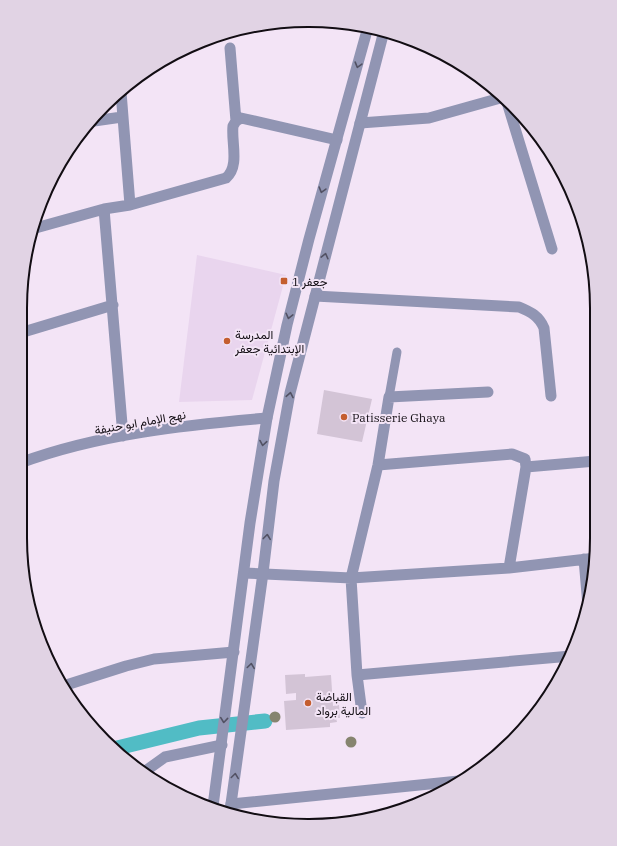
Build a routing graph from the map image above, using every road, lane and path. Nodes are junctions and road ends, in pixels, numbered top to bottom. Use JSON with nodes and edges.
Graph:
{"nodes":[{"id":1,"x":367,"y":33,"type":"edge"},
{"id":2,"x":382,"y":37,"type":"edge"},
{"id":3,"x":230,"y":48,"type":"dead end"},
{"id":4,"x":121,"y":98,"type":"edge"},
{"id":5,"x":497,"y":100,"type":"edge"},
{"id":6,"x":509,"y":110,"type":"edge"},
{"id":7,"x":122,"y":117,"type":"junction"},
{"id":8,"x":99,"y":120,"type":"edge"},
{"id":9,"x":236,"y":121,"type":"junction"},
{"id":10,"x":360,"y":123,"type":"junction"},
{"id":11,"x":337,"y":140,"type":"junction"},
{"id":12,"x":130,"y":205,"type":"junction"},
{"id":13,"x":104,"y":209,"type":"junction"},
{"id":14,"x":40,"y":227,"type":"edge"},
{"id":15,"x":552,"y":249,"type":"dead end"},
{"id":16,"x":315,"y":296,"type":"junction"},
{"id":17,"x":113,"y":306,"type":"junction"},
{"id":18,"x":27,"y":331,"type":"edge"},
{"id":19,"x":397,"y":352,"type":"dead end"},
{"id":20,"x":488,"y":392,"type":"dead end"},
{"id":21,"x":551,"y":396,"type":"dead end"},
{"id":22,"x":389,"y":397,"type":"junction"},
{"id":23,"x":267,"y":418,"type":"junction"},
{"id":24,"x":123,"y":436,"type":"junction"},
{"id":25,"x":27,"y":460,"type":"edge"},
{"id":26,"x":590,"y":462,"type":"edge"},
{"id":27,"x":378,"y":465,"type":"junction"},
{"id":28,"x":526,"y":467,"type":"junction"},
{"id":29,"x":584,"y":559,"type":"junction"},
{"id":30,"x":589,"y":559,"type":"edge"},
{"id":31,"x":508,"y":568,"type":"junction"},
{"id":32,"x":244,"y":573,"type":"junction"},
{"id":33,"x":263,"y":573,"type":"junction"},
{"id":34,"x":351,"y":578,"type":"junction"},
{"id":35,"x":586,"y":585,"type":"edge"},
{"id":36,"x":234,"y":652,"type":"junction"},
{"id":37,"x":564,"y":657,"type":"edge"},
{"id":38,"x":358,"y":675,"type":"junction"},
{"id":39,"x":69,"y":684,"type":"edge"},
{"id":40,"x":362,"y":713,"type":"dead end"},
{"id":41,"x":222,"y":741,"type":"junction"},
{"id":42,"x":148,"y":769,"type":"edge"},
{"id":43,"x":446,"y":782,"type":"edge"},
{"id":44,"x":213,"y":802,"type":"edge"},
{"id":45,"x":231,"y":808,"type":"edge"}],
"edges":[{"from":1,"to":11,"type":"street","one_way":true},
{"from":2,"to":10,"type":"street"},
{"from":3,"to":9,"type":"street"},
{"from":4,"to":7,"type":"street"},
{"from":5,"to":10,"type":"street"},
{"from":6,"to":15,"type":"street"},
{"from":7,"to":8,"type":"street"},
{"from":7,"to":12,"type":"street"},
{"from":9,"to":11,"type":"street"},
{"from":9,"to":12,"type":"street"},
{"from":16,"to":10,"type":"street","one_way":true},
{"from":11,"to":23,"type":"street","one_way":true},
{"from":12,"to":13,"type":"street"},
{"from":13,"to":14,"type":"street"},
{"from":13,"to":17,"type":"street"},
{"from":16,"to":21,"type":"street"},
{"from":33,"to":16,"type":"street","one_way":true},
{"from":17,"to":18,"type":"street"},
{"from":17,"to":24,"type":"street"},
{"from":19,"to":22,"type":"street"},
{"from":20,"to":22,"type":"street"},
{"from":22,"to":27,"type":"street"},
{"from":23,"to":24,"type":"street","name":"نهج الإمام ابو حنيفة"},
{"from":23,"to":32,"type":"street","one_way":true},
{"from":24,"to":25,"type":"street","name":"نهج الإمام ابو حنيفة"},
{"from":26,"to":28,"type":"street"},
{"from":27,"to":28,"type":"street"},
{"from":27,"to":34,"type":"street"},
{"from":28,"to":31,"type":"street"},
{"from":29,"to":30,"type":"street"},
{"from":29,"to":31,"type":"street"},
{"from":29,"to":35,"type":"street"},
{"from":31,"to":34,"type":"street"},
{"from":32,"to":33,"type":"street"},
{"from":32,"to":36,"type":"street"},
{"from":33,"to":34,"type":"street"},
{"from":45,"to":33,"type":"street","one_way":true},
{"from":34,"to":38,"type":"street"},
{"from":36,"to":39,"type":"street"},
{"from":36,"to":41,"type":"street","one_way":true},
{"from":37,"to":38,"type":"street"},
{"from":38,"to":40,"type":"street"},
{"from":41,"to":42,"type":"street"},
{"from":41,"to":44,"type":"street"},
{"from":43,"to":45,"type":"street"}]}
